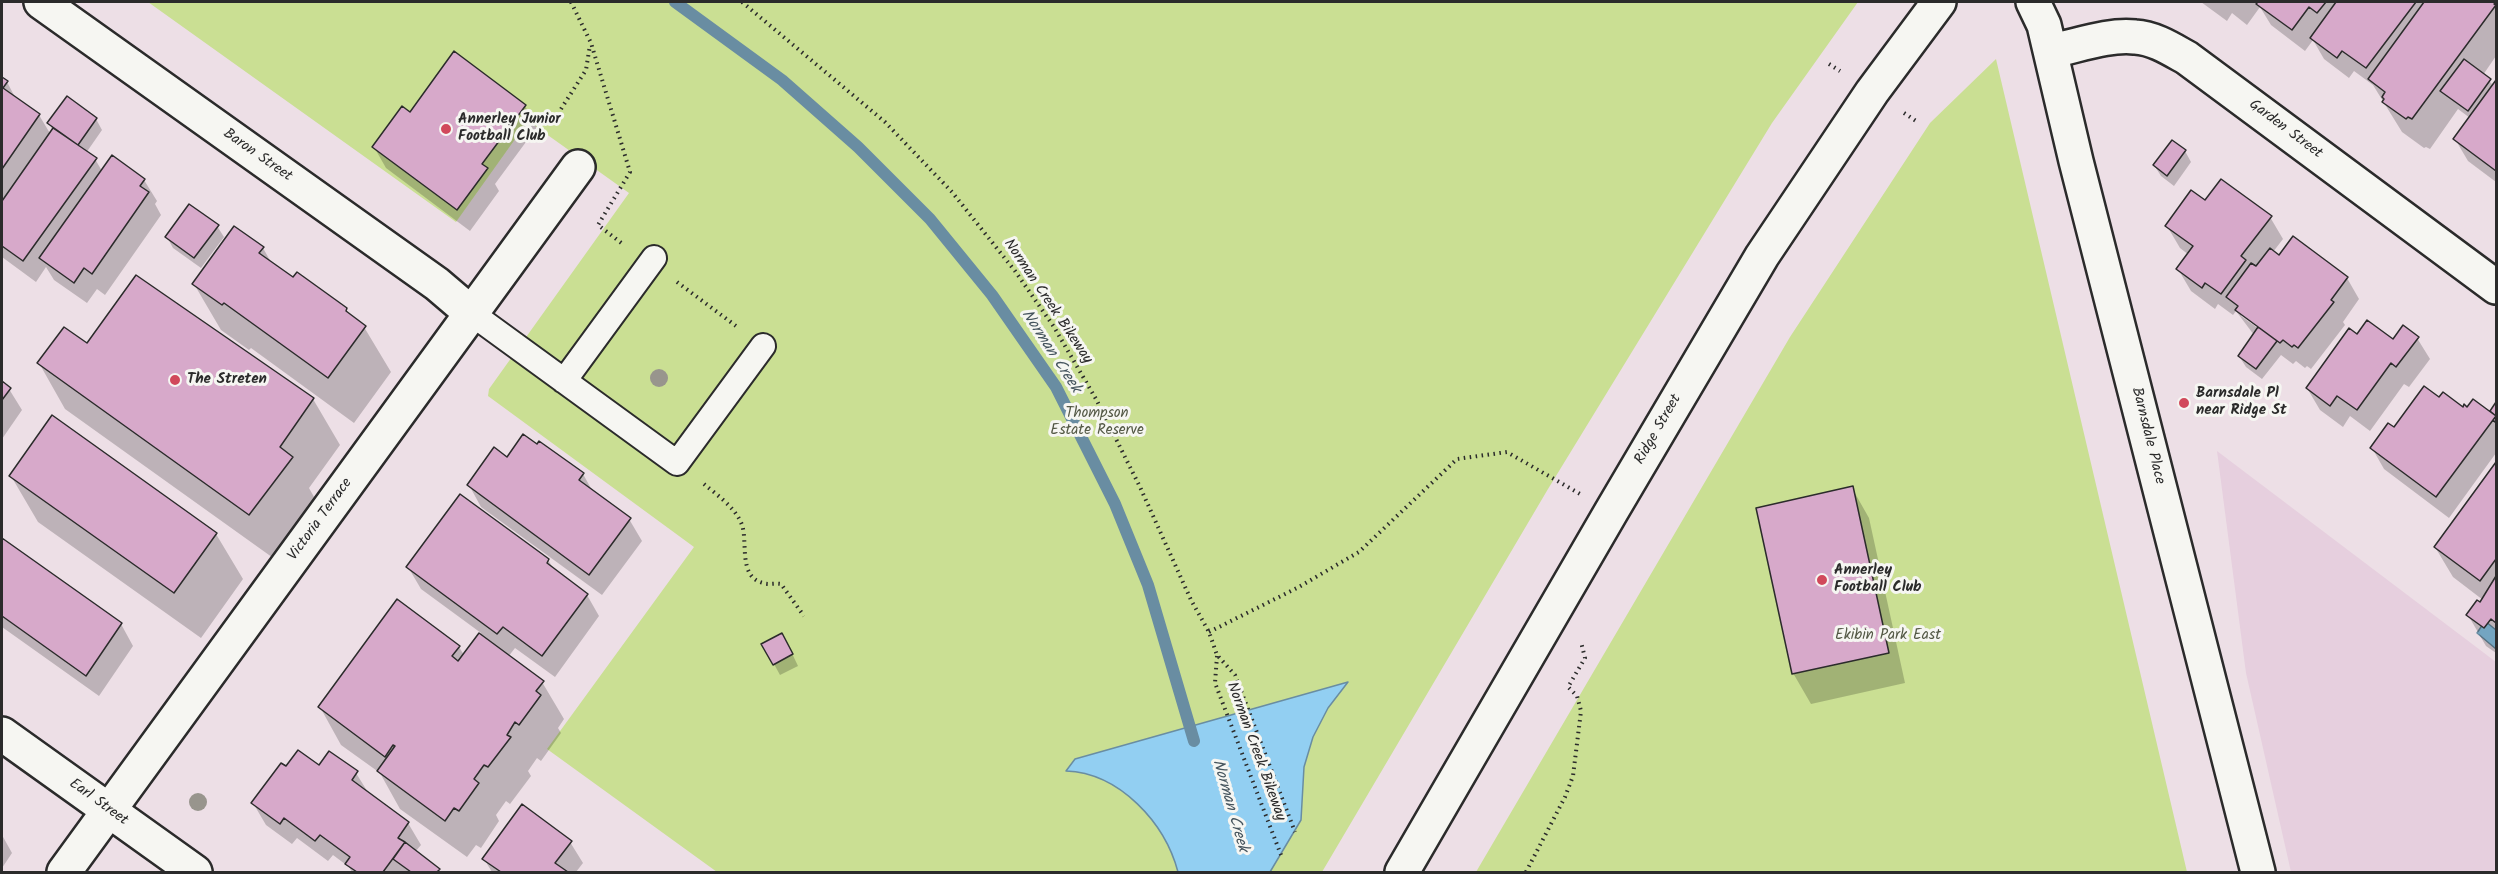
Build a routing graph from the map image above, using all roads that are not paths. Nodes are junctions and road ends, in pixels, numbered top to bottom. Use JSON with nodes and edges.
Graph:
{"nodes":[{"id":1,"x":41,"y":2,"type":"edge"},
{"id":2,"x":1939,"y":2,"type":"edge"},
{"id":3,"x":2033,"y":2,"type":"edge"},
{"id":4,"x":2050,"y":51,"type":"junction"},
{"id":5,"x":578,"y":167,"type":"dead end"},
{"id":6,"x":652,"y":260,"type":"road end"},
{"id":7,"x":2496,"y":287,"type":"edge"},
{"id":8,"x":471,"y":313,"type":"junction"},
{"id":9,"x":764,"y":346,"type":"road end"},
{"id":10,"x":564,"y":381,"type":"junction"},
{"id":11,"x":2,"y":734,"type":"edge"},
{"id":12,"x":108,"y":810,"type":"junction"},
{"id":13,"x":64,"y":873,"type":"edge"},
{"id":14,"x":195,"y":873,"type":"edge"},
{"id":15,"x":1402,"y":873,"type":"edge"},
{"id":16,"x":2258,"y":873,"type":"edge"}],
"edges":[{"from":1,"to":8,"type":"street","name":"Baron Street"},
{"from":2,"to":15,"type":"street","name":"Ridge Street"},
{"from":3,"to":4,"type":"street","name":"Barnsdale Place"},
{"from":4,"to":7,"type":"street","name":"Garden Street"},
{"from":4,"to":16,"type":"street","name":"Barnsdale Place"},
{"from":5,"to":8,"type":"street","name":"Victoria Terrace"},
{"from":6,"to":10,"type":"lane"},
{"from":8,"to":10,"type":"lane"},
{"from":8,"to":12,"type":"street","name":"Victoria Terrace"},
{"from":9,"to":10,"type":"lane"},
{"from":11,"to":12,"type":"street","name":"Earl Street"},
{"from":12,"to":13,"type":"street","name":"Victoria Terrace"},
{"from":12,"to":14,"type":"street","name":"Earl Street"}]}
